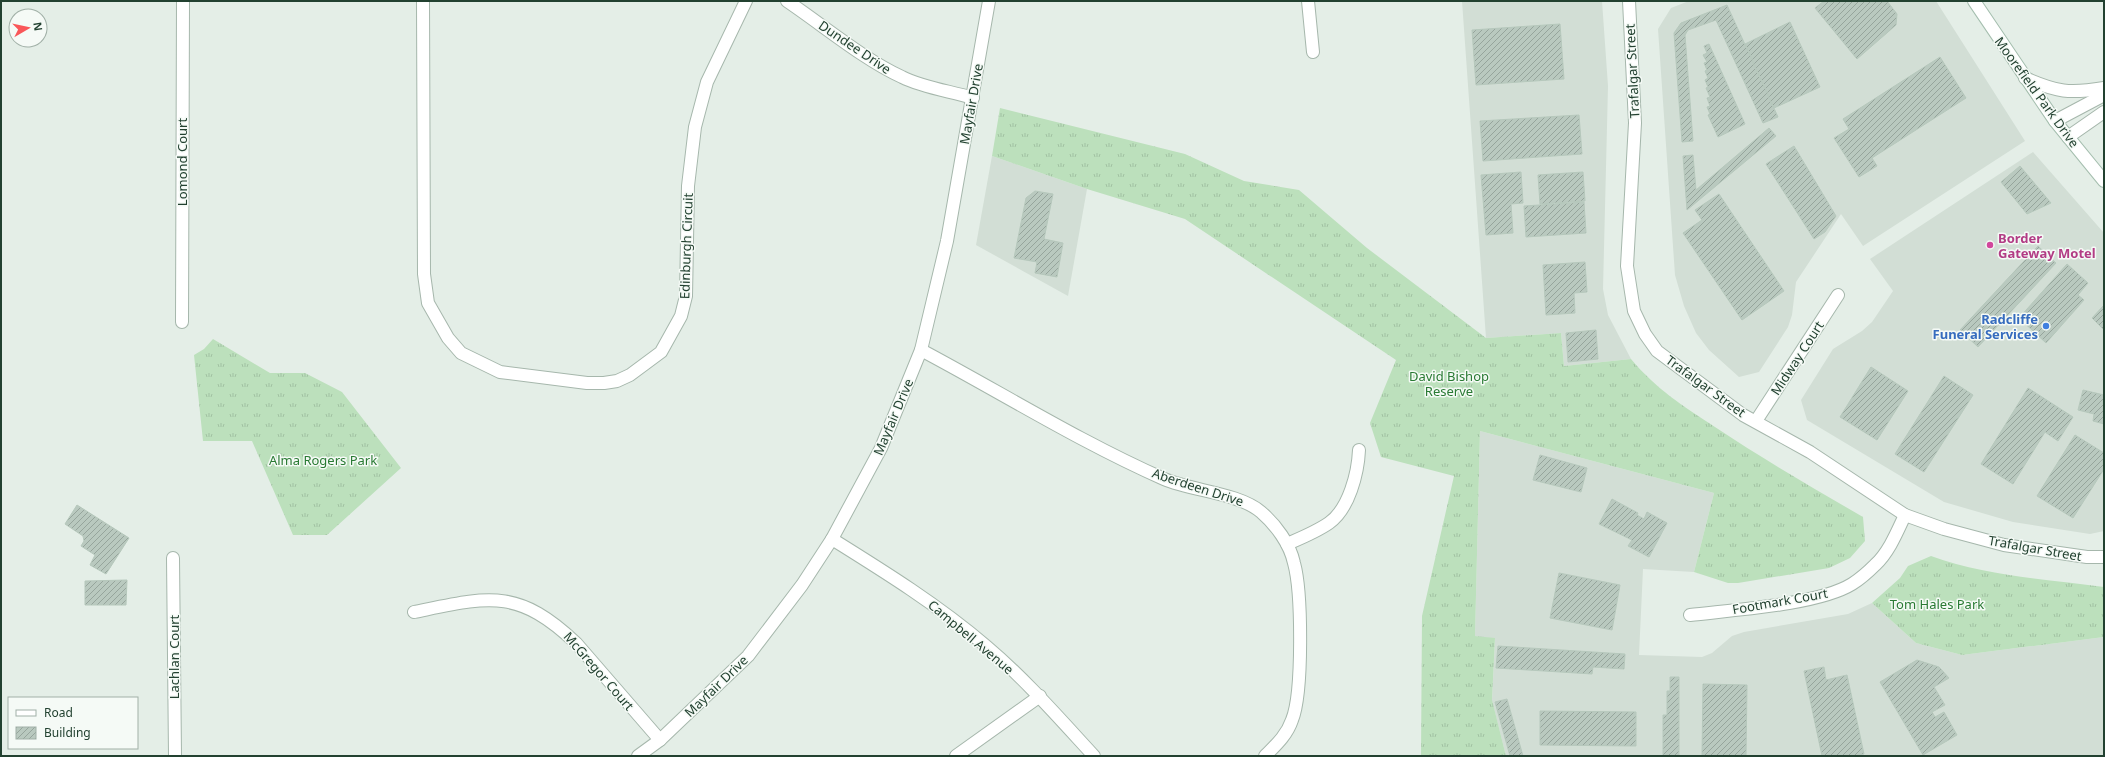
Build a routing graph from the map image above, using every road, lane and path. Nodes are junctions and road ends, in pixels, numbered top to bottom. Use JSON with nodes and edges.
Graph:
{"nodes":[{"id":1,"x":183,"y":1,"type":"edge"},
{"id":2,"x":423,"y":1,"type":"edge"},
{"id":3,"x":746,"y":1,"type":"edge"},
{"id":4,"x":787,"y":1,"type":"edge"},
{"id":5,"x":989,"y":1,"type":"edge"},
{"id":6,"x":1308,"y":1,"type":"edge"},
{"id":7,"x":1629,"y":1,"type":"edge"},
{"id":8,"x":1974,"y":1,"type":"edge"},
{"id":9,"x":1313,"y":52,"type":"dead end"},
{"id":10,"x":2025,"y":78,"type":"junction"},
{"id":11,"x":2104,"y":88,"type":"edge"},
{"id":12,"x":2104,"y":95,"type":"edge"},
{"id":13,"x":973,"y":98,"type":"junction"},
{"id":14,"x":2104,"y":112,"type":"edge"},
{"id":15,"x":2055,"y":121,"type":"junction"},
{"id":16,"x":2068,"y":137,"type":"junction"},
{"id":17,"x":2104,"y":180,"type":"edge"},
{"id":18,"x":1838,"y":295,"type":"dead end"},
{"id":19,"x":182,"y":322,"type":"dead end"},
{"id":20,"x":921,"y":350,"type":"junction"},
{"id":21,"x":1756,"y":421,"type":"junction"},
{"id":22,"x":1359,"y":450,"type":"dead end"},
{"id":23,"x":1905,"y":515,"type":"junction"},
{"id":24,"x":832,"y":539,"type":"junction"},
{"id":25,"x":1287,"y":544,"type":"junction"},
{"id":26,"x":2104,"y":557,"type":"edge"},
{"id":27,"x":173,"y":558,"type":"dead end"},
{"id":28,"x":414,"y":612,"type":"dead end"},
{"id":29,"x":1690,"y":615,"type":"dead end"},
{"id":30,"x":1040,"y":696,"type":"junction"},
{"id":31,"x":660,"y":740,"type":"junction"},
{"id":32,"x":175,"y":756,"type":"edge"},
{"id":33,"x":638,"y":756,"type":"edge"},
{"id":34,"x":956,"y":756,"type":"edge"},
{"id":35,"x":1094,"y":756,"type":"edge"},
{"id":36,"x":1265,"y":756,"type":"edge"}],
"edges":[{"from":1,"to":19,"type":"street","name":"Lomond Court"},
{"from":2,"to":3,"type":"street","name":"Edinburgh Circuit"},
{"from":4,"to":13,"type":"street","name":"Dundee Drive"},
{"from":5,"to":13,"type":"street","name":"Mayfair Drive"},
{"from":6,"to":9,"type":"street"},
{"from":7,"to":21,"type":"street","name":"Trafalgar Street"},
{"from":8,"to":10,"type":"street","name":"Moorefield Park Drive"},
{"from":10,"to":11,"type":"street"},
{"from":10,"to":15,"type":"street","name":"Moorefield Park Drive"},
{"from":12,"to":15,"type":"street"},
{"from":13,"to":20,"type":"street","name":"Mayfair Drive"},
{"from":14,"to":16,"type":"street"},
{"from":15,"to":16,"type":"street","name":"Moorefield Park Drive"},
{"from":16,"to":17,"type":"street","name":"Moorefield Park Drive"},
{"from":18,"to":21,"type":"street","name":"Midway Court"},
{"from":20,"to":24,"type":"street","name":"Mayfair Drive"},
{"from":20,"to":25,"type":"street","name":"Aberdeen Drive"},
{"from":21,"to":23,"type":"street","name":"Trafalgar Street"},
{"from":22,"to":25,"type":"street"},
{"from":23,"to":26,"type":"street","name":"Trafalgar Street"},
{"from":23,"to":29,"type":"street","name":"Footmark Court"},
{"from":24,"to":30,"type":"street","name":"Campbell Avenue"},
{"from":24,"to":31,"type":"street","name":"Mayfair Drive"},
{"from":25,"to":36,"type":"street","name":"Aberdeen Drive"},
{"from":27,"to":32,"type":"street","name":"Lachlan Court"},
{"from":28,"to":31,"type":"street","name":"McGregor Court"},
{"from":30,"to":34,"type":"street"},
{"from":30,"to":35,"type":"street","name":"Campbell Avenue"},
{"from":31,"to":33,"type":"street","name":"Mayfair Drive"}]}
